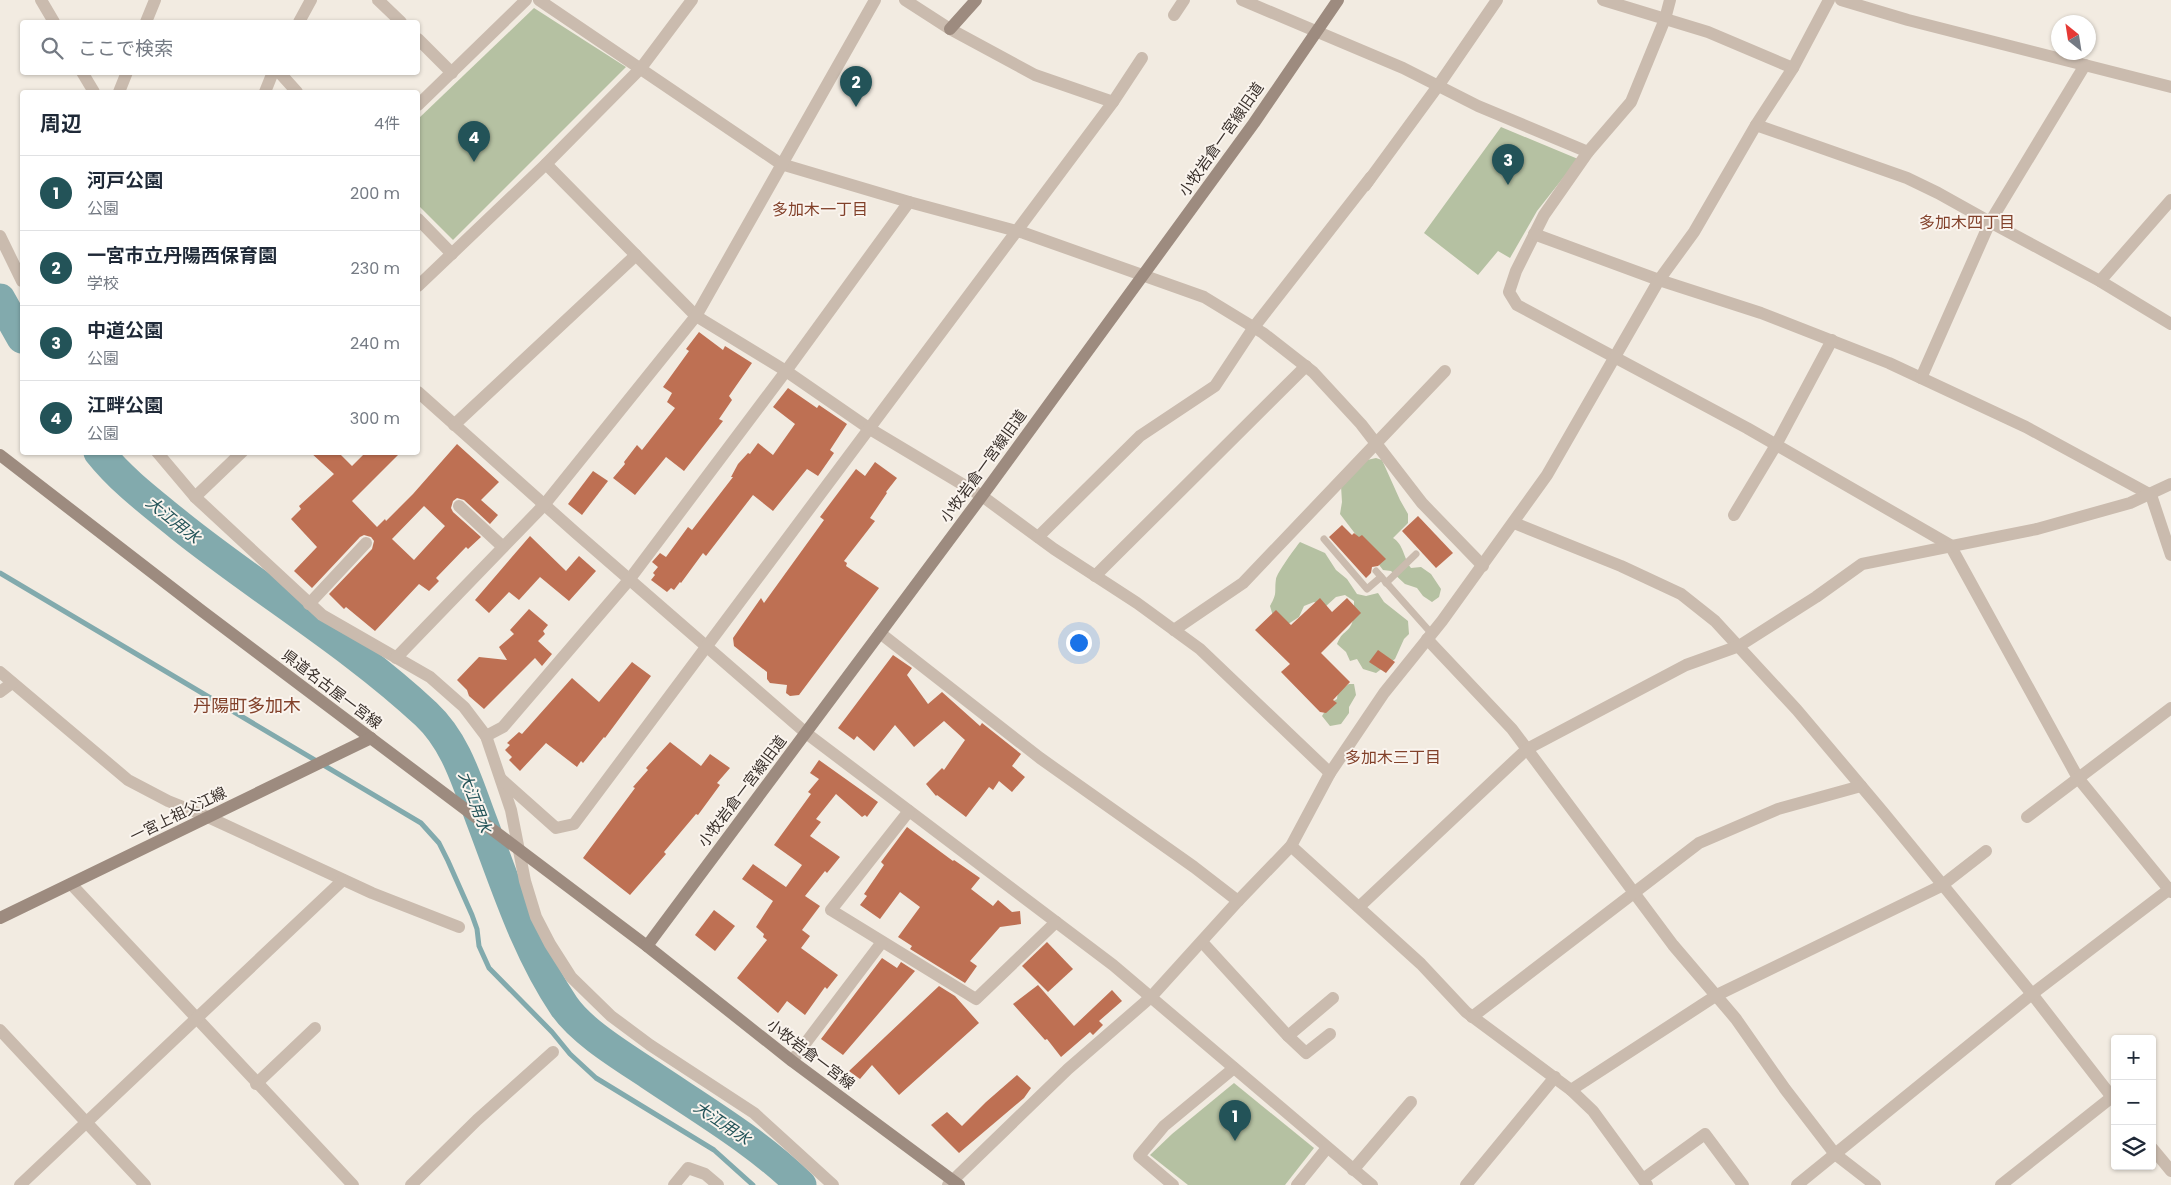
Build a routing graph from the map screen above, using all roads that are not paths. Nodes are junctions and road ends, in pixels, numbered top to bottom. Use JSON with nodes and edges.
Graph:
{"nodes":[{"id":1,"x":41,"y":0,"type":"edge"},
{"id":2,"x":155,"y":0,"type":"edge"},
{"id":3,"x":311,"y":0,"type":"edge"},
{"id":4,"x":378,"y":0,"type":"edge"},
{"id":5,"x":526,"y":0,"type":"edge"},
{"id":6,"x":539,"y":0,"type":"edge"},
{"id":7,"x":692,"y":0,"type":"edge"},
{"id":8,"x":875,"y":0,"type":"edge"},
{"id":9,"x":905,"y":0,"type":"edge"},
{"id":10,"x":976,"y":0,"type":"edge"},
{"id":11,"x":1184,"y":0,"type":"edge"},
{"id":12,"x":1242,"y":0,"type":"edge"},
{"id":13,"x":1338,"y":0,"type":"edge"},
{"id":14,"x":1497,"y":0,"type":"edge"},
{"id":15,"x":1603,"y":0,"type":"edge"},
{"id":16,"x":1670,"y":0,"type":"edge"},
{"id":17,"x":1829,"y":0,"type":"edge"},
{"id":18,"x":1841,"y":0,"type":"edge"},
{"id":19,"x":1174,"y":15,"type":"dead end"},
{"id":20,"x":1666,"y":19,"type":"junction"},
{"id":21,"x":53,"y":20,"type":"edge"},
{"id":22,"x":147,"y":20,"type":"edge"},
{"id":23,"x":300,"y":20,"type":"edge"},
{"id":24,"x":399,"y":20,"type":"edge"},
{"id":25,"x":950,"y":29,"type":"junction"},
{"id":26,"x":1315,"y":32,"type":"junction"},
{"id":27,"x":420,"y":41,"type":"edge"},
{"id":28,"x":1142,"y":58,"type":"dead end"},
{"id":29,"x":2085,"y":65,"type":"junction"},
{"id":30,"x":641,"y":68,"type":"junction"},
{"id":31,"x":1793,"y":68,"type":"junction"},
{"id":32,"x":452,"y":73,"type":"junction"},
{"id":33,"x":84,"y":75,"type":"edge"},
{"id":34,"x":126,"y":75,"type":"edge"},
{"id":35,"x":272,"y":75,"type":"edge"},
{"id":36,"x":282,"y":75,"type":"edge"},
{"id":37,"x":1438,"y":86,"type":"junction"},
{"id":38,"x":2171,"y":87,"type":"edge"},
{"id":39,"x":93,"y":90,"type":"edge"},
{"id":40,"x":120,"y":90,"type":"edge"},
{"id":41,"x":266,"y":90,"type":"edge"},
{"id":42,"x":295,"y":90,"type":"edge"},
{"id":43,"x":1113,"y":102,"type":"junction"},
{"id":44,"x":420,"y":103,"type":"edge"},
{"id":45,"x":1756,"y":125,"type":"junction"},
{"id":46,"x":1588,"y":152,"type":"junction"},
{"id":47,"x":546,"y":164,"type":"junction"},
{"id":48,"x":781,"y":164,"type":"junction"},
{"id":49,"x":2171,"y":200,"type":"edge"},
{"id":50,"x":909,"y":202,"type":"junction"},
{"id":51,"x":420,"y":221,"type":"edge"},
{"id":52,"x":1990,"y":222,"type":"junction"},
{"id":53,"x":1016,"y":231,"type":"junction"},
{"id":54,"x":1534,"y":234,"type":"junction"},
{"id":55,"x":0,"y":236,"type":"edge"},
{"id":56,"x":452,"y":254,"type":"junction"},
{"id":57,"x":636,"y":255,"type":"junction"},
{"id":58,"x":1144,"y":274,"type":"junction"},
{"id":59,"x":20,"y":277,"type":"edge"},
{"id":60,"x":1659,"y":280,"type":"junction"},
{"id":61,"x":2100,"y":281,"type":"junction"},
{"id":62,"x":420,"y":284,"type":"edge"},
{"id":63,"x":696,"y":316,"type":"junction"},
{"id":64,"x":2171,"y":324,"type":"edge"},
{"id":65,"x":1254,"y":327,"type":"junction"},
{"id":66,"x":1832,"y":340,"type":"junction"},
{"id":67,"x":1615,"y":357,"type":"junction"},
{"id":68,"x":1306,"y":366,"type":"junction"},
{"id":69,"x":786,"y":371,"type":"junction"},
{"id":70,"x":1445,"y":371,"type":"dead end"},
{"id":71,"x":1921,"y":378,"type":"junction"},
{"id":72,"x":420,"y":394,"type":"edge"},
{"id":73,"x":454,"y":424,"type":"junction"},
{"id":74,"x":870,"y":429,"type":"junction"},
{"id":75,"x":1376,"y":443,"type":"junction"},
{"id":76,"x":1776,"y":445,"type":"junction"},
{"id":77,"x":0,"y":454,"type":"edge"},
{"id":78,"x":159,"y":455,"type":"edge"},
{"id":79,"x":239,"y":455,"type":"edge"},
{"id":80,"x":2171,"y":484,"type":"edge"},
{"id":81,"x":2151,"y":495,"type":"junction"},
{"id":82,"x":982,"y":496,"type":"junction"},
{"id":83,"x":195,"y":498,"type":"junction"},
{"id":84,"x":544,"y":505,"type":"junction"},
{"id":85,"x":459,"y":506,"type":"dead end"},
{"id":86,"x":1734,"y":515,"type":"dead end"},
{"id":87,"x":1514,"y":523,"type":"junction"},
{"id":88,"x":1038,"y":537,"type":"junction"},
{"id":89,"x":1324,"y":539,"type":"dead end"},
{"id":90,"x":366,"y":543,"type":"dead end"},
{"id":91,"x":1950,"y":545,"type":"junction"},
{"id":92,"x":503,"y":547,"type":"junction"},
{"id":93,"x":1416,"y":554,"type":"dead end"},
{"id":94,"x":2171,"y":555,"type":"edge"},
{"id":95,"x":1482,"y":566,"type":"junction"},
{"id":96,"x":1095,"y":576,"type":"junction"},
{"id":97,"x":629,"y":580,"type":"junction"},
{"id":98,"x":1386,"y":583,"type":"junction"},
{"id":99,"x":309,"y":604,"type":"junction"},
{"id":100,"x":1174,"y":630,"type":"junction"},
{"id":101,"x":880,"y":634,"type":"junction"},
{"id":102,"x":1430,"y":636,"type":"junction"},
{"id":103,"x":1738,"y":646,"type":"junction"},
{"id":104,"x":707,"y":648,"type":"junction"},
{"id":105,"x":396,"y":658,"type":"junction"},
{"id":106,"x":0,"y":672,"type":"edge"},
{"id":107,"x":12,"y":683,"type":"junction"},
{"id":108,"x":0,"y":692,"type":"edge"},
{"id":109,"x":2171,"y":708,"type":"edge"},
{"id":110,"x":806,"y":733,"type":"junction"},
{"id":111,"x":486,"y":736,"type":"junction"},
{"id":112,"x":371,"y":738,"type":"junction"},
{"id":113,"x":1527,"y":749,"type":"junction"},
{"id":114,"x":1330,"y":773,"type":"junction"},
{"id":115,"x":2078,"y":778,"type":"junction"},
{"id":116,"x":501,"y":779,"type":"junction"},
{"id":117,"x":1861,"y":786,"type":"junction"},
{"id":118,"x":909,"y":811,"type":"junction"},
{"id":119,"x":2027,"y":816,"type":"dead end"},
{"id":120,"x":208,"y":817,"type":"junction"},
{"id":121,"x":1291,"y":846,"type":"junction"},
{"id":122,"x":515,"y":847,"type":"junction"},
{"id":123,"x":1986,"y":851,"type":"dead end"},
{"id":124,"x":343,"y":880,"type":"junction"},
{"id":125,"x":71,"y":884,"type":"junction"},
{"id":126,"x":1941,"y":886,"type":"junction"},
{"id":127,"x":2170,"y":890,"type":"edge"},
{"id":128,"x":1634,"y":892,"type":"junction"},
{"id":129,"x":1238,"y":901,"type":"junction"},
{"id":130,"x":1359,"y":907,"type":"junction"},
{"id":131,"x":0,"y":918,"type":"edge"},
{"id":132,"x":1056,"y":922,"type":"junction"},
{"id":133,"x":459,"y":927,"type":"dead end"},
{"id":134,"x":882,"y":942,"type":"junction"},
{"id":135,"x":1202,"y":942,"type":"junction"},
{"id":136,"x":647,"y":946,"type":"junction"},
{"id":137,"x":2032,"y":994,"type":"junction"},
{"id":138,"x":1717,"y":995,"type":"junction"},
{"id":139,"x":1151,"y":997,"type":"junction"},
{"id":140,"x":1333,"y":998,"type":"dead end"},
{"id":141,"x":1472,"y":1017,"type":"junction"},
{"id":142,"x":196,"y":1019,"type":"junction"},
{"id":143,"x":315,"y":1028,"type":"dead end"},
{"id":144,"x":0,"y":1030,"type":"edge"},
{"id":145,"x":1330,"y":1034,"type":"dead end"},
{"id":146,"x":1288,"y":1036,"type":"junction"},
{"id":147,"x":552,"y":1052,"type":"dead end"},
{"id":148,"x":792,"y":1061,"type":"junction"},
{"id":149,"x":1234,"y":1068,"type":"junction"},
{"id":150,"x":1555,"y":1076,"type":"junction"},
{"id":151,"x":256,"y":1084,"type":"junction"},
{"id":152,"x":1571,"y":1090,"type":"junction"},
{"id":153,"x":2111,"y":1096,"type":"edge"},
{"id":154,"x":2111,"y":1101,"type":"edge"},
{"id":155,"x":1410,"y":1102,"type":"dead end"},
{"id":156,"x":86,"y":1122,"type":"junction"},
{"id":157,"x":1327,"y":1148,"type":"junction"},
{"id":158,"x":2156,"y":1153,"type":"edge"},
{"id":159,"x":1836,"y":1154,"type":"junction"},
{"id":160,"x":1353,"y":1170,"type":"junction"},
{"id":161,"x":2171,"y":1171,"type":"edge"},
{"id":162,"x":1645,"y":1182,"type":"edge"},
{"id":163,"x":953,"y":1184,"type":"edge"},
{"id":164,"x":20,"y":1185,"type":"edge"},
{"id":165,"x":145,"y":1185,"type":"edge"},
{"id":166,"x":353,"y":1185,"type":"edge"},
{"id":167,"x":411,"y":1185,"type":"edge"},
{"id":168,"x":674,"y":1185,"type":"edge"},
{"id":169,"x":718,"y":1185,"type":"edge"},
{"id":170,"x":833,"y":1185,"type":"edge"},
{"id":171,"x":1174,"y":1185,"type":"edge"},
{"id":172,"x":1297,"y":1185,"type":"edge"},
{"id":173,"x":1372,"y":1185,"type":"edge"},
{"id":174,"x":1466,"y":1185,"type":"edge"},
{"id":175,"x":1743,"y":1185,"type":"edge"},
{"id":176,"x":1797,"y":1185,"type":"edge"},
{"id":177,"x":1875,"y":1185,"type":"edge"},
{"id":178,"x":2001,"y":1185,"type":"edge"}],
"edges":[{"from":1,"to":21,"type":"street"},
{"from":2,"to":22,"type":"street"},
{"from":3,"to":23,"type":"street"},
{"from":4,"to":24,"type":"street"},
{"from":5,"to":32,"type":"street"},
{"from":6,"to":30,"type":"street"},
{"from":7,"to":30,"type":"street"},
{"from":8,"to":48,"type":"street"},
{"from":9,"to":25,"type":"street"},
{"from":10,"to":25,"type":"main road"},
{"from":11,"to":19,"type":"street"},
{"from":12,"to":26,"type":"street"},
{"from":13,"to":26,"type":"main road","name":"小牧岩倉一宮線旧道"},
{"from":14,"to":37,"type":"street"},
{"from":15,"to":20,"type":"street"},
{"from":16,"to":20,"type":"street"},
{"from":17,"to":31,"type":"street"},
{"from":18,"to":29,"type":"street"},
{"from":20,"to":31,"type":"street"},
{"from":20,"to":46,"type":"street"},
{"from":25,"to":43,"type":"street"},
{"from":26,"to":37,"type":"street"},
{"from":26,"to":58,"type":"main road","name":"小牧岩倉一宮線旧道"},
{"from":27,"to":32,"type":"street"},
{"from":28,"to":43,"type":"street"},
{"from":29,"to":38,"type":"street"},
{"from":29,"to":52,"type":"street"},
{"from":30,"to":47,"type":"street"},
{"from":30,"to":48,"type":"street"},
{"from":31,"to":45,"type":"street"},
{"from":32,"to":44,"type":"street"},
{"from":33,"to":39,"type":"street"},
{"from":34,"to":40,"type":"street"},
{"from":35,"to":41,"type":"street"},
{"from":36,"to":42,"type":"street"},
{"from":37,"to":46,"type":"street"},
{"from":37,"to":65,"type":"street"},
{"from":43,"to":53,"type":"street"},
{"from":45,"to":52,"type":"street"},
{"from":45,"to":60,"type":"street"},
{"from":46,"to":54,"type":"street"},
{"from":47,"to":56,"type":"street"},
{"from":47,"to":57,"type":"street"},
{"from":48,"to":50,"type":"street"},
{"from":48,"to":63,"type":"street"},
{"from":49,"to":61,"type":"street"},
{"from":50,"to":53,"type":"street"},
{"from":50,"to":69,"type":"street"},
{"from":51,"to":56,"type":"street"},
{"from":52,"to":61,"type":"street"},
{"from":52,"to":71,"type":"street"},
{"from":53,"to":58,"type":"street"},
{"from":53,"to":74,"type":"street"},
{"from":54,"to":60,"type":"street"},
{"from":54,"to":67,"type":"street"},
{"from":55,"to":59,"type":"street"},
{"from":56,"to":62,"type":"street"},
{"from":57,"to":63,"type":"street"},
{"from":57,"to":73,"type":"street"},
{"from":58,"to":65,"type":"street"},
{"from":58,"to":82,"type":"main road","name":"小牧岩倉一宮線旧道"},
{"from":60,"to":66,"type":"street"},
{"from":60,"to":67,"type":"street"},
{"from":61,"to":64,"type":"street"},
{"from":63,"to":69,"type":"street"},
{"from":63,"to":84,"type":"street"},
{"from":65,"to":68,"type":"street"},
{"from":65,"to":88,"type":"street"},
{"from":66,"to":71,"type":"street"},
{"from":66,"to":76,"type":"street"},
{"from":67,"to":76,"type":"street"},
{"from":67,"to":87,"type":"street"},
{"from":68,"to":75,"type":"street"},
{"from":68,"to":96,"type":"street"},
{"from":69,"to":74,"type":"street"},
{"from":69,"to":97,"type":"street"},
{"from":70,"to":75,"type":"street"},
{"from":71,"to":81,"type":"street"},
{"from":72,"to":73,"type":"street"},
{"from":73,"to":84,"type":"street"},
{"from":74,"to":82,"type":"street"},
{"from":74,"to":104,"type":"street"},
{"from":75,"to":95,"type":"street"},
{"from":75,"to":100,"type":"street"},
{"from":76,"to":86,"type":"street"},
{"from":76,"to":91,"type":"street"},
{"from":77,"to":112,"type":"main road","name":"県道名古屋一宮線"},
{"from":78,"to":83,"type":"street"},
{"from":79,"to":83,"type":"street"},
{"from":80,"to":81,"type":"street"},
{"from":81,"to":91,"type":"street"},
{"from":81,"to":94,"type":"street"},
{"from":82,"to":88,"type":"street"},
{"from":82,"to":101,"type":"main road","name":"小牧岩倉一宮線旧道"},
{"from":83,"to":99,"type":"street"},
{"from":84,"to":92,"type":"street"},
{"from":84,"to":97,"type":"street"},
{"from":85,"to":92,"type":"street"},
{"from":87,"to":95,"type":"street"},
{"from":87,"to":103,"type":"street"},
{"from":88,"to":96,"type":"street"},
{"from":89,"to":98,"type":"lane"},
{"from":90,"to":99,"type":"street"},
{"from":91,"to":103,"type":"street"},
{"from":91,"to":115,"type":"street"},
{"from":92,"to":105,"type":"street"},
{"from":93,"to":98,"type":"lane"},
{"from":95,"to":102,"type":"street"},
{"from":96,"to":100,"type":"street"},
{"from":97,"to":104,"type":"street"},
{"from":97,"to":111,"type":"street"},
{"from":98,"to":102,"type":"lane"},
{"from":99,"to":105,"type":"street"},
{"from":100,"to":114,"type":"street"},
{"from":101,"to":110,"type":"main road","name":"小牧岩倉一宮線旧道"},
{"from":101,"to":129,"type":"street"},
{"from":102,"to":113,"type":"street"},
{"from":102,"to":114,"type":"street"},
{"from":103,"to":113,"type":"street"},
{"from":103,"to":117,"type":"street"},
{"from":104,"to":110,"type":"street"},
{"from":104,"to":116,"type":"street"},
{"from":105,"to":111,"type":"street"},
{"from":106,"to":107,"type":"street"},
{"from":107,"to":108,"type":"street"},
{"from":107,"to":120,"type":"street"},
{"from":109,"to":115,"type":"street"},
{"from":110,"to":118,"type":"street"},
{"from":110,"to":136,"type":"main road","name":"小牧岩倉一宮線旧道"},
{"from":111,"to":116,"type":"street"},
{"from":112,"to":120,"type":"main road","name":"一宮上祖父江線"},
{"from":112,"to":122,"type":"main road","name":"県道名古屋一宮線"},
{"from":113,"to":128,"type":"street"},
{"from":113,"to":130,"type":"street"},
{"from":114,"to":121,"type":"street"},
{"from":115,"to":119,"type":"street"},
{"from":115,"to":127,"type":"street"},
{"from":116,"to":122,"type":"street"},
{"from":117,"to":126,"type":"street"},
{"from":117,"to":128,"type":"street"},
{"from":118,"to":132,"type":"street"},
{"from":118,"to":134,"type":"street"},
{"from":120,"to":124,"type":"street"},
{"from":120,"to":125,"type":"main road","name":"一宮上祖父江線"},
{"from":121,"to":129,"type":"street"},
{"from":121,"to":130,"type":"street"},
{"from":122,"to":136,"type":"main road","name":"県道名古屋一宮線"},
{"from":122,"to":170,"type":"street"},
{"from":123,"to":126,"type":"street"},
{"from":124,"to":133,"type":"street"},
{"from":124,"to":142,"type":"street"},
{"from":125,"to":131,"type":"main road","name":"一宮上祖父江線"},
{"from":125,"to":142,"type":"street"},
{"from":126,"to":137,"type":"street"},
{"from":126,"to":138,"type":"street"},
{"from":127,"to":137,"type":"street"},
{"from":128,"to":138,"type":"street"},
{"from":128,"to":141,"type":"street"},
{"from":129,"to":135,"type":"street"},
{"from":130,"to":141,"type":"street"},
{"from":132,"to":134,"type":"street"},
{"from":132,"to":139,"type":"street"},
{"from":134,"to":148,"type":"street"},
{"from":135,"to":139,"type":"street"},
{"from":135,"to":146,"type":"street"},
{"from":136,"to":148,"type":"main road","name":"小牧岩倉一宮線"},
{"from":137,"to":153,"type":"street"},
{"from":137,"to":159,"type":"street"},
{"from":138,"to":152,"type":"street"},
{"from":138,"to":159,"type":"street"},
{"from":139,"to":149,"type":"street"},
{"from":139,"to":163,"type":"street"},
{"from":140,"to":146,"type":"street"},
{"from":141,"to":150,"type":"street"},
{"from":142,"to":151,"type":"street"},
{"from":142,"to":156,"type":"street"},
{"from":143,"to":151,"type":"street"},
{"from":144,"to":156,"type":"street"},
{"from":145,"to":146,"type":"street"},
{"from":147,"to":167,"type":"street"},
{"from":148,"to":163,"type":"main road","name":"小牧岩倉一宮線"},
{"from":149,"to":157,"type":"street"},
{"from":149,"to":171,"type":"street"},
{"from":150,"to":152,"type":"street"},
{"from":150,"to":174,"type":"street"},
{"from":151,"to":166,"type":"street"},
{"from":152,"to":162,"type":"street"},
{"from":154,"to":178,"type":"street"},
{"from":155,"to":160,"type":"street"},
{"from":156,"to":164,"type":"street"},
{"from":156,"to":165,"type":"street"},
{"from":157,"to":160,"type":"street"},
{"from":157,"to":172,"type":"street"},
{"from":158,"to":161,"type":"street"},
{"from":159,"to":176,"type":"street"},
{"from":159,"to":177,"type":"street"},
{"from":160,"to":173,"type":"street"},
{"from":162,"to":175,"type":"street"},
{"from":168,"to":169,"type":"street"}]}
